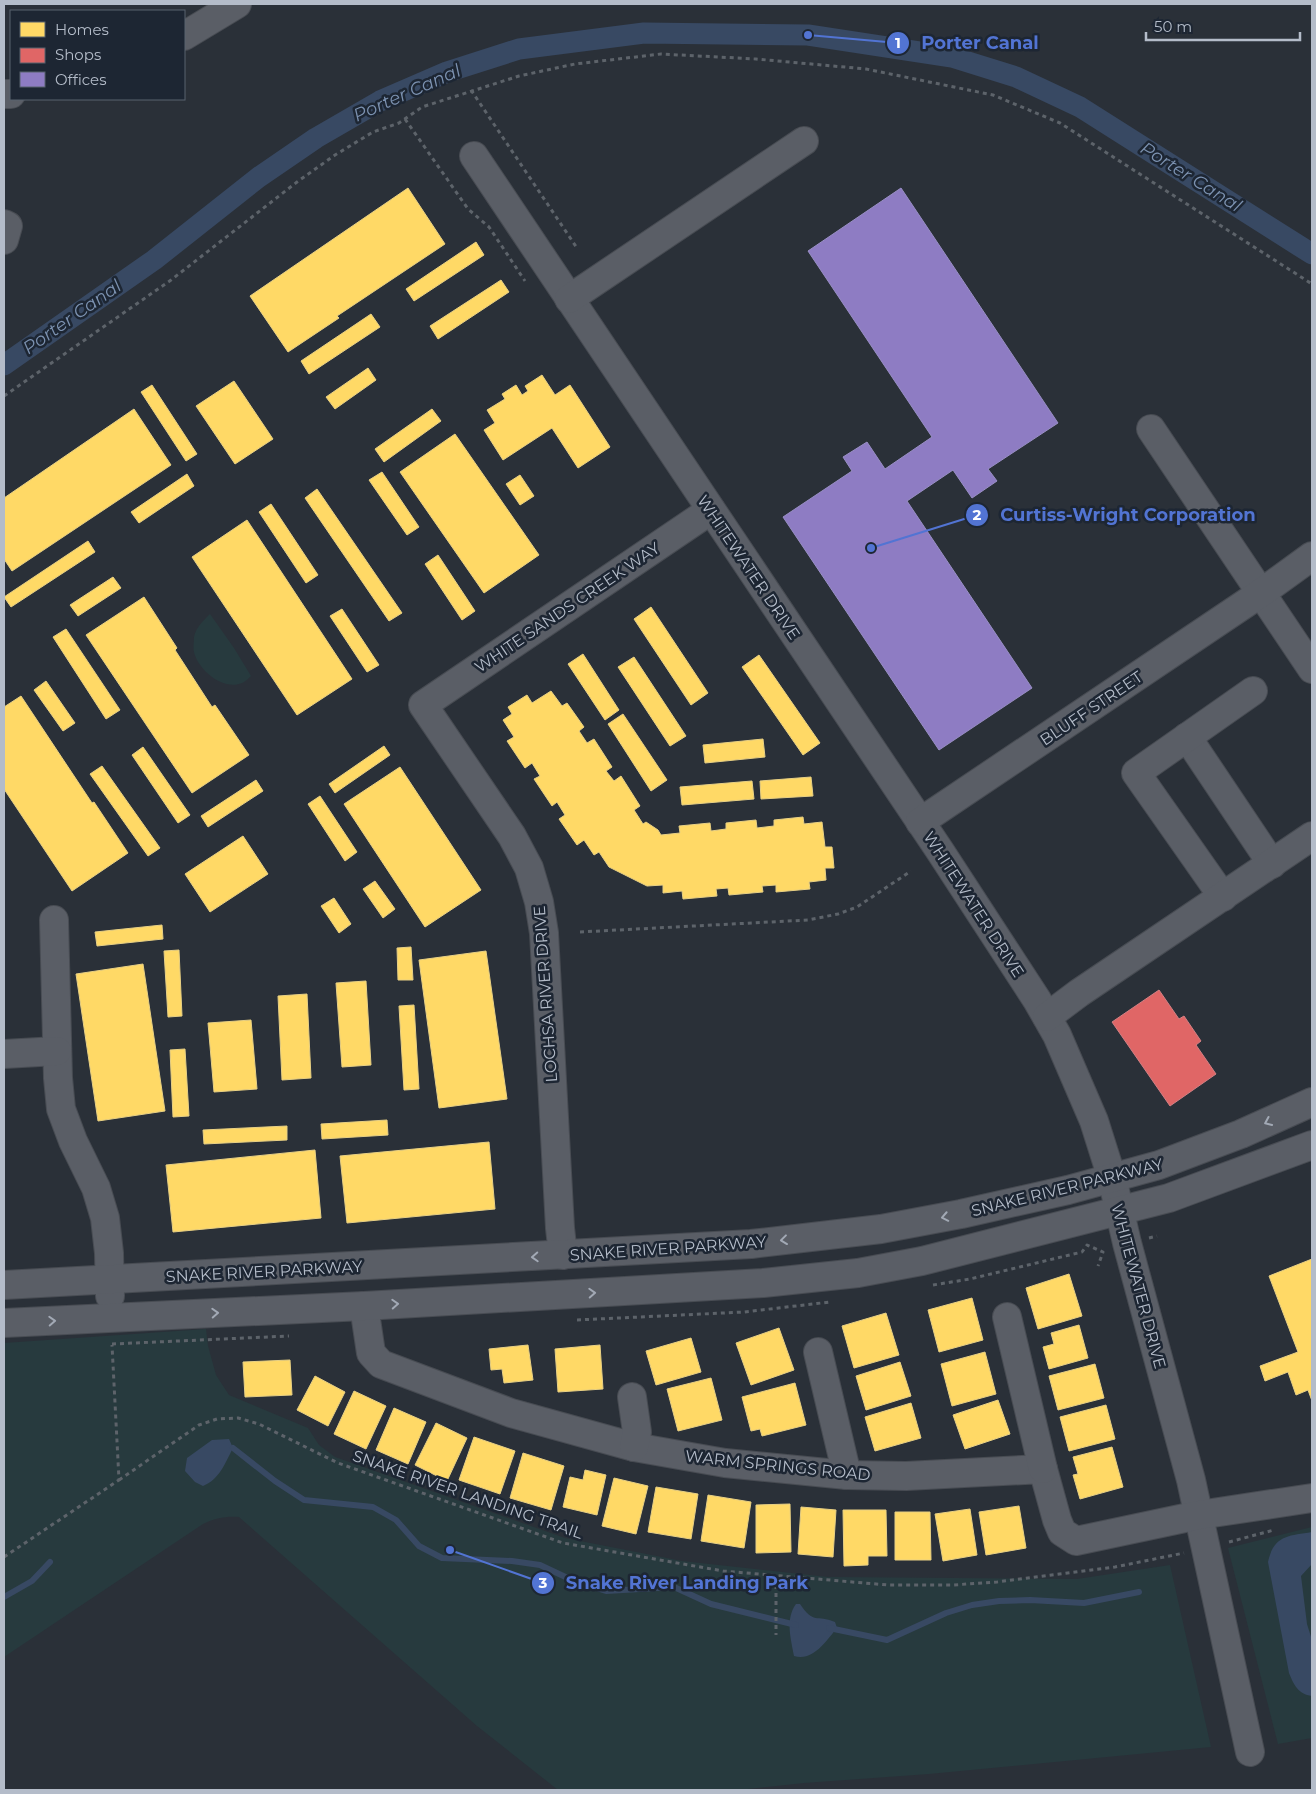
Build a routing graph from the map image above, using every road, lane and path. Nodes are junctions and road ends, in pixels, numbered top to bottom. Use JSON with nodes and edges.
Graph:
{"nodes":[{"id":1,"x":225,"y":7,"type":"edge"},
{"id":2,"x":185,"y":35,"type":"edge"},
{"id":3,"x":472,"y":90,"type":"junction"},
{"id":4,"x":404,"y":119,"type":"junction"},
{"id":5,"x":804,"y":141,"type":"dead end"},
{"id":6,"x":474,"y":156,"type":"dead end"},
{"id":7,"x":4,"y":224,"type":"edge"},
{"id":8,"x":4,"y":240,"type":"edge"},
{"id":9,"x":577,"y":248,"type":"dead end"},
{"id":10,"x":524,"y":281,"type":"dead end"},
{"id":11,"x":1312,"y":284,"type":"edge"},
{"id":12,"x":569,"y":299,"type":"junction"},
{"id":13,"x":4,"y":396,"type":"edge"},
{"id":14,"x":1151,"y":429,"type":"dead end"},
{"id":15,"x":711,"y":510,"type":"junction"},
{"id":16,"x":1312,"y":556,"type":"edge"},
{"id":17,"x":1261,"y":593,"type":"junction"},
{"id":18,"x":1312,"y":669,"type":"edge"},
{"id":19,"x":1253,"y":692,"type":"dead end"},
{"id":20,"x":423,"y":705,"type":"joint"},
{"id":21,"x":1187,"y":737,"type":"junction"},
{"id":22,"x":920,"y":822,"type":"junction"},
{"id":23,"x":1312,"y":836,"type":"edge"},
{"id":24,"x":1272,"y":864,"type":"junction"},
{"id":25,"x":911,"y":871,"type":"dead end"},
{"id":26,"x":1223,"y":897,"type":"junction"},
{"id":27,"x":54,"y":920,"type":"dead end"},
{"id":28,"x":580,"y":932,"type":"dead end"},
{"id":29,"x":1047,"y":1017,"type":"junction"},
{"id":30,"x":57,"y":1051,"type":"junction"},
{"id":31,"x":4,"y":1054,"type":"edge"},
{"id":32,"x":1312,"y":1102,"type":"edge"},
{"id":33,"x":1312,"y":1145,"type":"edge"},
{"id":34,"x":1112,"y":1178,"type":"junction"},
{"id":35,"x":1120,"y":1211,"type":"junction"},
{"id":36,"x":563,"y":1255,"type":"junction"},
{"id":37,"x":110,"y":1279,"type":"junction"},
{"id":38,"x":4,"y":1285,"type":"edge"},
{"id":39,"x":364,"y":1306,"type":"junction"},
{"id":40,"x":110,"y":1318,"type":"junction"},
{"id":41,"x":1007,"y":1318,"type":"dead end"},
{"id":42,"x":4,"y":1323,"type":"edge"},
{"id":43,"x":818,"y":1352,"type":"dead end"},
{"id":44,"x":632,"y":1397,"type":"dead end"},
{"id":45,"x":634,"y":1447,"type":"junction"},
{"id":46,"x":1043,"y":1469,"type":"junction"},
{"id":47,"x":847,"y":1475,"type":"junction"},
{"id":48,"x":119,"y":1480,"type":"junction"},
{"id":49,"x":1312,"y":1498,"type":"edge"},
{"id":50,"x":1199,"y":1515,"type":"junction"},
{"id":51,"x":1278,"y":1529,"type":"dead end"},
{"id":52,"x":1223,"y":1544,"type":"dead end"},
{"id":53,"x":1186,"y":1552,"type":"dead end"},
{"id":54,"x":4,"y":1557,"type":"edge"},
{"id":55,"x":776,"y":1577,"type":"junction"},
{"id":56,"x":776,"y":1634,"type":"dead end"},
{"id":57,"x":1250,"y":1752,"type":"dead end"}],
"edges":[{"from":1,"to":2,"type":"street"},
{"from":3,"to":4,"type":"path"},
{"from":3,"to":9,"type":"path"},
{"from":3,"to":11,"type":"path"},
{"from":4,"to":10,"type":"path"},
{"from":4,"to":13,"type":"path"},
{"from":5,"to":12,"type":"street"},
{"from":6,"to":12,"type":"street","name":"WHITEWATER DRIVE"},
{"from":7,"to":8,"type":"street"},
{"from":12,"to":15,"type":"street","name":"WHITEWATER DRIVE"},
{"from":14,"to":17,"type":"street"},
{"from":15,"to":20,"type":"street","name":"WHITE SANDS CREEK WAY"},
{"from":15,"to":22,"type":"street","name":"WHITEWATER DRIVE"},
{"from":16,"to":17,"type":"street","name":"BLUFF STREET"},
{"from":17,"to":18,"type":"street"},
{"from":17,"to":22,"type":"street","name":"BLUFF STREET"},
{"from":19,"to":21,"type":"street"},
{"from":20,"to":36,"type":"street","name":"LOCHSA RIVER DRIVE"},
{"from":21,"to":24,"type":"street"},
{"from":21,"to":26,"type":"street"},
{"from":22,"to":29,"type":"street","name":"WHITEWATER DRIVE"},
{"from":23,"to":24,"type":"street"},
{"from":24,"to":26,"type":"street"},
{"from":25,"to":28,"type":"path"},
{"from":26,"to":29,"type":"street"},
{"from":27,"to":30,"type":"street"},
{"from":29,"to":34,"type":"street","name":"WHITEWATER DRIVE"},
{"from":30,"to":31,"type":"street"},
{"from":30,"to":37,"type":"street"},
{"from":32,"to":34,"type":"street","name":"SNAKE RIVER PARKWAY","one_way":true},
{"from":33,"to":35,"type":"street"},
{"from":34,"to":35,"type":"street","name":"WHITEWATER DRIVE"},
{"from":34,"to":36,"type":"street","name":"SNAKE RIVER PARKWAY","one_way":true},
{"from":39,"to":35,"type":"street","one_way":true},
{"from":35,"to":50,"type":"street","name":"WHITEWATER DRIVE"},
{"from":36,"to":37,"type":"street","name":"SNAKE RIVER PARKWAY","one_way":true},
{"from":37,"to":38,"type":"street","name":"SNAKE RIVER PARKWAY"},
{"from":37,"to":40,"type":"street"},
{"from":40,"to":39,"type":"street","one_way":true},
{"from":39,"to":45,"type":"street","name":"WARM SPRINGS ROAD"},
{"from":42,"to":40,"type":"street","one_way":true},
{"from":40,"to":48,"type":"path"},
{"from":41,"to":46,"type":"street"},
{"from":43,"to":47,"type":"street"},
{"from":44,"to":45,"type":"street"},
{"from":45,"to":47,"type":"street","name":"WARM SPRINGS ROAD"},
{"from":46,"to":47,"type":"street","name":"WARM SPRINGS ROAD"},
{"from":46,"to":50,"type":"street"},
{"from":48,"to":54,"type":"path","name":"SNAKE RIVER LANDING TRAIL"},
{"from":48,"to":55,"type":"path","name":"SNAKE RIVER LANDING TRAIL"},
{"from":49,"to":50,"type":"street"},
{"from":50,"to":57,"type":"street","name":"WHITEWATER DRIVE"},
{"from":51,"to":52,"type":"path"},
{"from":53,"to":55,"type":"path","name":"SNAKE RIVER LANDING TRAIL"},
{"from":55,"to":56,"type":"path"}]}
